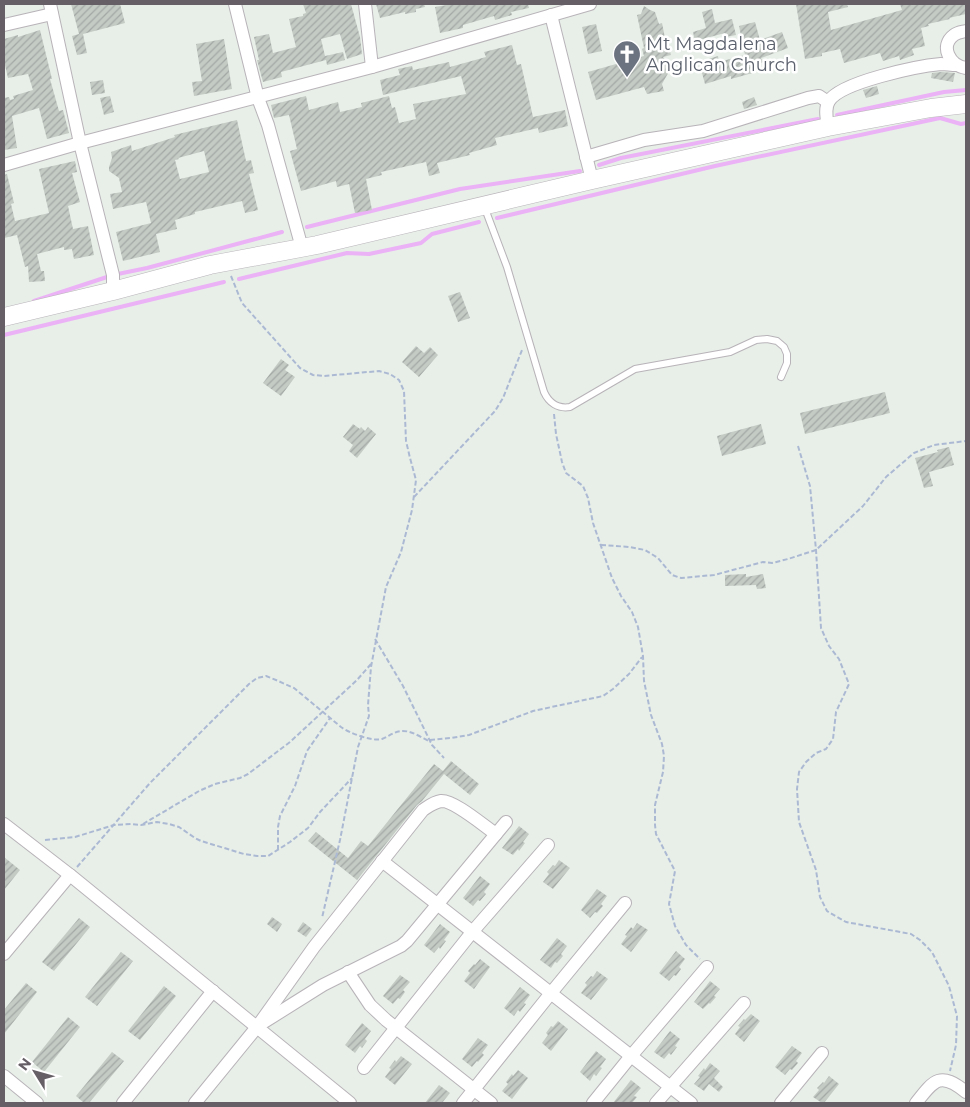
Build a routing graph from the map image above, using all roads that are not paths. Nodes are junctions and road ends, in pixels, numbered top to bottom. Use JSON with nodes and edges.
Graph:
{"nodes":[{"id":1,"x":235,"y":4,"type":"edge"},
{"id":2,"x":365,"y":4,"type":"edge"},
{"id":3,"x":590,"y":4,"type":"edge"},
{"id":4,"x":51,"y":9,"type":"edge"},
{"id":5,"x":551,"y":15,"type":"junction"},
{"id":6,"x":4,"y":25,"type":"edge"},
{"id":7,"x":966,"y":31,"type":"edge"},
{"id":8,"x":372,"y":67,"type":"junction"},
{"id":9,"x":961,"y":67,"type":"edge"},
{"id":10,"x":258,"y":98,"type":"junction"},
{"id":11,"x":828,"y":102,"type":"junction"},
{"id":12,"x":966,"y":104,"type":"edge"},
{"id":13,"x":828,"y":127,"type":"junction"},
{"id":14,"x":80,"y":143,"type":"junction"},
{"id":15,"x":586,"y":157,"type":"junction"},
{"id":16,"x":4,"y":165,"type":"edge"},
{"id":17,"x":592,"y":180,"type":"junction"},
{"id":18,"x":484,"y":205,"type":"junction"},
{"id":19,"x":302,"y":248,"type":"junction"},
{"id":20,"x":113,"y":291,"type":"junction"},
{"id":21,"x":4,"y":317,"type":"edge"},
{"id":22,"x":782,"y":377,"type":"dead end"},
{"id":23,"x":506,"y":822,"type":"dead end"},
{"id":24,"x":4,"y":824,"type":"edge"},
{"id":25,"x":496,"y":834,"type":"junction"},
{"id":26,"x":548,"y":845,"type":"dead end"},
{"id":27,"x":382,"y":861,"type":"junction"},
{"id":28,"x":70,"y":875,"type":"junction"},
{"id":29,"x":625,"y":903,"type":"dead end"},
{"id":30,"x":438,"y":904,"type":"junction"},
{"id":31,"x":473,"y":931,"type":"junction"},
{"id":32,"x":4,"y":954,"type":"edge"},
{"id":33,"x":707,"y":967,"type":"road end"},
{"id":34,"x":348,"y":972,"type":"junction"},
{"id":35,"x":213,"y":991,"type":"junction"},
{"id":36,"x":551,"y":993,"type":"junction"},
{"id":37,"x":744,"y":1003,"type":"dead end"},
{"id":38,"x":257,"y":1027,"type":"junction"},
{"id":39,"x":397,"y":1028,"type":"junction"},
{"id":40,"x":822,"y":1053,"type":"dead end"},
{"id":41,"x":632,"y":1056,"type":"junction"},
{"id":42,"x":364,"y":1068,"type":"dead end"},
{"id":43,"x":4,"y":1076,"type":"edge"},
{"id":44,"x":670,"y":1087,"type":"junction"},
{"id":45,"x":473,"y":1090,"type":"junction"},
{"id":46,"x":966,"y":1092,"type":"edge"},
{"id":47,"x":37,"y":1103,"type":"edge"},
{"id":48,"x":123,"y":1103,"type":"edge"},
{"id":49,"x":195,"y":1103,"type":"edge"},
{"id":50,"x":350,"y":1103,"type":"edge"},
{"id":51,"x":463,"y":1103,"type":"edge"},
{"id":52,"x":492,"y":1103,"type":"edge"},
{"id":53,"x":593,"y":1103,"type":"edge"},
{"id":54,"x":656,"y":1103,"type":"edge"},
{"id":55,"x":691,"y":1103,"type":"edge"},
{"id":56,"x":781,"y":1103,"type":"edge"},
{"id":57,"x":916,"y":1103,"type":"edge"}],
"edges":[{"from":1,"to":10,"type":"street"},
{"from":2,"to":8,"type":"street"},
{"from":3,"to":5,"type":"street"},
{"from":4,"to":6,"type":"street"},
{"from":4,"to":14,"type":"street"},
{"from":5,"to":8,"type":"street"},
{"from":5,"to":15,"type":"street"},
{"from":7,"to":9,"type":"street"},
{"from":8,"to":10,"type":"street"},
{"from":9,"to":11,"type":"street"},
{"from":10,"to":14,"type":"street"},
{"from":10,"to":19,"type":"street"},
{"from":11,"to":13,"type":"street"},
{"from":11,"to":15,"type":"street"},
{"from":12,"to":13,"type":"main road"},
{"from":13,"to":17,"type":"main road"},
{"from":14,"to":16,"type":"street"},
{"from":14,"to":20,"type":"street"},
{"from":15,"to":17,"type":"street"},
{"from":17,"to":18,"type":"main road"},
{"from":18,"to":19,"type":"main road"},
{"from":18,"to":22,"type":"lane"},
{"from":19,"to":20,"type":"main road"},
{"from":20,"to":21,"type":"main road"},
{"from":23,"to":25,"type":"street"},
{"from":24,"to":28,"type":"street"},
{"from":25,"to":27,"type":"street"},
{"from":25,"to":30,"type":"street"},
{"from":26,"to":31,"type":"street"},
{"from":27,"to":30,"type":"street"},
{"from":27,"to":38,"type":"street"},
{"from":28,"to":32,"type":"street"},
{"from":28,"to":35,"type":"street"},
{"from":29,"to":36,"type":"street"},
{"from":30,"to":31,"type":"street"},
{"from":30,"to":34,"type":"street"},
{"from":31,"to":36,"type":"street"},
{"from":31,"to":39,"type":"street"},
{"from":33,"to":41,"type":"street"},
{"from":34,"to":38,"type":"street"},
{"from":34,"to":39,"type":"street"},
{"from":35,"to":38,"type":"street"},
{"from":35,"to":48,"type":"street"},
{"from":36,"to":41,"type":"street"},
{"from":36,"to":45,"type":"street"},
{"from":37,"to":44,"type":"street"},
{"from":38,"to":49,"type":"street"},
{"from":38,"to":50,"type":"street"},
{"from":39,"to":42,"type":"street"},
{"from":39,"to":45,"type":"street"},
{"from":40,"to":56,"type":"street"},
{"from":41,"to":44,"type":"street"},
{"from":41,"to":53,"type":"street"},
{"from":43,"to":47,"type":"street"},
{"from":44,"to":54,"type":"street"},
{"from":44,"to":55,"type":"street"},
{"from":45,"to":51,"type":"street"},
{"from":45,"to":52,"type":"street"},
{"from":46,"to":57,"type":"street"}]}
